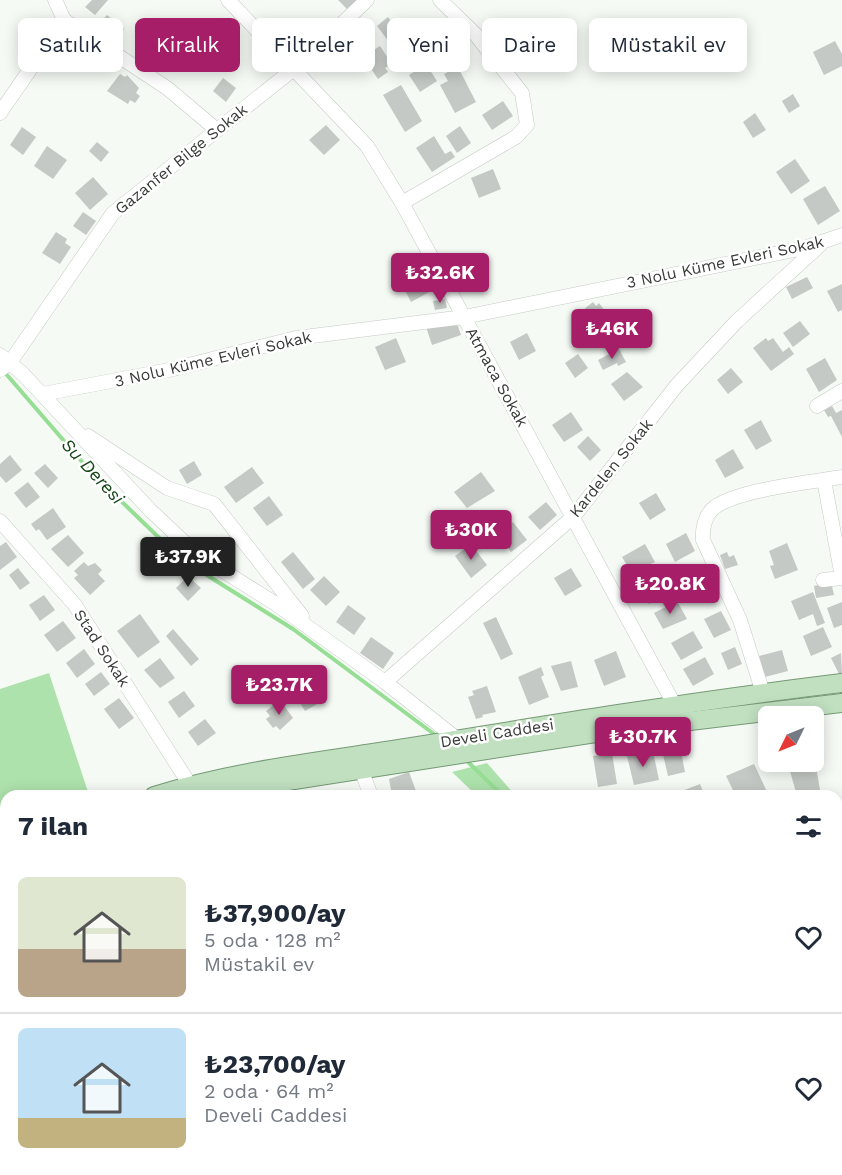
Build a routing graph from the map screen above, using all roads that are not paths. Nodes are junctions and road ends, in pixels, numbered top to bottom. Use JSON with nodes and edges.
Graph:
{"nodes":[{"id":1,"x":55,"y":0,"type":"edge"},
{"id":2,"x":228,"y":0,"type":"edge"},
{"id":3,"x":367,"y":0,"type":"edge"},
{"id":4,"x":440,"y":0,"type":"edge"},
{"id":5,"x":63,"y":18,"type":"edge"},
{"id":6,"x":348,"y":18,"type":"edge"},
{"id":7,"x":252,"y":24,"type":"edge"},
{"id":8,"x":123,"y":59,"type":"edge"},
{"id":9,"x":28,"y":72,"type":"edge"},
{"id":10,"x":290,"y":72,"type":"edge"},
{"id":11,"x":299,"y":72,"type":"edge"},
{"id":12,"x":0,"y":113,"type":"edge"},
{"id":13,"x":217,"y":130,"type":"junction"},
{"id":14,"x":402,"y":203,"type":"junction"},
{"id":15,"x":841,"y":237,"type":"edge"},
{"id":16,"x":824,"y":241,"type":"junction"},
{"id":17,"x":464,"y":317,"type":"junction"},
{"id":18,"x":4,"y":362,"type":"edge"},
{"id":19,"x":842,"y":391,"type":"edge"},
{"id":20,"x":43,"y":394,"type":"junction"},
{"id":21,"x":817,"y":406,"type":"dead end"},
{"id":22,"x":70,"y":424,"type":"junction"},
{"id":23,"x":842,"y":477,"type":"edge"},
{"id":24,"x":824,"y":480,"type":"junction"},
{"id":25,"x":574,"y":516,"type":"junction"},
{"id":26,"x":0,"y":521,"type":"edge"},
{"id":27,"x":842,"y":577,"type":"edge"},
{"id":28,"x":823,"y":580,"type":"dead end"},
{"id":29,"x":312,"y":630,"type":"junction"},
{"id":30,"x":385,"y":682,"type":"junction"},
{"id":31,"x":842,"y":682,"type":"edge"},
{"id":32,"x":763,"y":693,"type":"junction"},
{"id":33,"x":842,"y":703,"type":"edge"},
{"id":34,"x":674,"y":704,"type":"junction"},
{"id":35,"x":458,"y":744,"type":"junction"},
{"id":36,"x":361,"y":769,"type":"junction"},
{"id":37,"x":190,"y":785,"type":"junction"},
{"id":38,"x":174,"y":790,"type":"edge"},
{"id":39,"x":244,"y":790,"type":"edge"},
{"id":40,"x":369,"y":790,"type":"edge"}],
"edges":[{"from":1,"to":5,"type":"street"},
{"from":2,"to":7,"type":"street","name":"Atmaca Sokak"},
{"from":3,"to":6,"type":"street","name":"Gazanfer Bilge Sokak"},
{"from":4,"to":14,"type":"street"},
{"from":8,"to":13,"type":"street"},
{"from":9,"to":12,"type":"street"},
{"from":10,"to":13,"type":"street","name":"Gazanfer Bilge Sokak"},
{"from":11,"to":14,"type":"street","name":"Atmaca Sokak"},
{"from":13,"to":18,"type":"street","name":"Gazanfer Bilge Sokak"},
{"from":14,"to":17,"type":"street","name":"Atmaca Sokak"},
{"from":15,"to":16,"type":"street","name":"3 Nolu Küme Evleri Sokak"},
{"from":16,"to":17,"type":"street","name":"3 Nolu Küme Evleri Sokak"},
{"from":16,"to":25,"type":"street","name":"Kardelen Sokak"},
{"from":17,"to":20,"type":"street","name":"3 Nolu Küme Evleri Sokak"},
{"from":17,"to":25,"type":"street","name":"Atmaca Sokak"},
{"from":18,"to":20,"type":"street"},
{"from":19,"to":21,"type":"street"},
{"from":20,"to":22,"type":"street"},
{"from":22,"to":29,"type":"street"},
{"from":22,"to":29,"type":"street"},
{"from":23,"to":24,"type":"street"},
{"from":24,"to":27,"type":"street"},
{"from":24,"to":32,"type":"street"},
{"from":25,"to":30,"type":"street","name":"Kardelen Sokak"},
{"from":25,"to":34,"type":"street","name":"Atmaca Sokak"},
{"from":26,"to":37,"type":"street","name":"Stad Sokak"},
{"from":27,"to":28,"type":"street"},
{"from":29,"to":30,"type":"street"},
{"from":30,"to":35,"type":"street"},
{"from":31,"to":32,"type":"main road","name":"Develi Caddesi"},
{"from":32,"to":34,"type":"main road","name":"Develi Caddesi"},
{"from":33,"to":35,"type":"main road","name":"Develi Caddesi"},
{"from":34,"to":35,"type":"main road","name":"Develi Caddesi"},
{"from":35,"to":36,"type":"main road","name":"Develi Caddesi"},
{"from":35,"to":37,"type":"main road","name":"Develi Caddesi"},
{"from":36,"to":39,"type":"main road","name":"Develi Caddesi"},
{"from":36,"to":40,"type":"street"},
{"from":37,"to":38,"type":"main road","name":"Develi Caddesi"}]}
